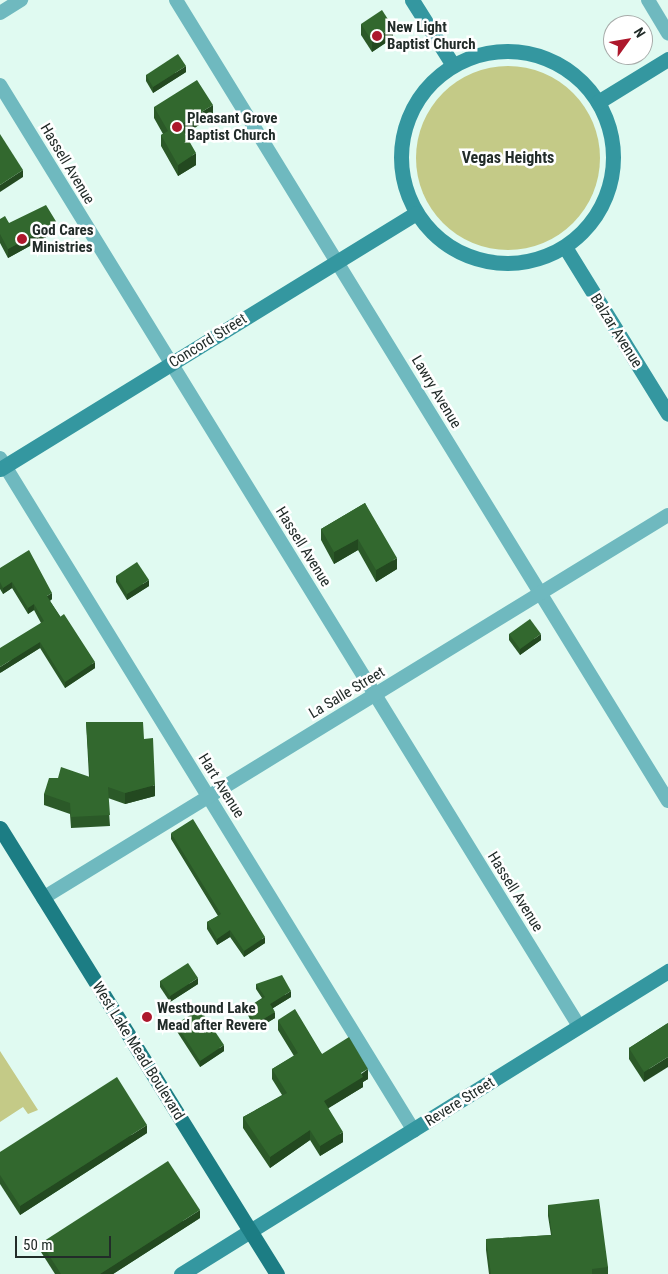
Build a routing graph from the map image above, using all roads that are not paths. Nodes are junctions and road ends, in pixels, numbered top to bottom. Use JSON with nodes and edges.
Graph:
{"nodes":[{"id":1,"x":21,"y":0,"type":"edge"},
{"id":2,"x":176,"y":0,"type":"edge"},
{"id":3,"x":412,"y":0,"type":"edge"},
{"id":4,"x":648,"y":0,"type":"edge"},
{"id":5,"x":0,"y":13,"type":"edge"},
{"id":6,"x":668,"y":33,"type":"edge"},
{"id":7,"x":668,"y":59,"type":"edge"},
{"id":8,"x":453,"y":65,"type":"junction"},
{"id":9,"x":0,"y":86,"type":"edge"},
{"id":10,"x":598,"y":102,"type":"junction"},
{"id":11,"x":416,"y":213,"type":"junction"},
{"id":12,"x":565,"y":247,"type":"junction"},
{"id":13,"x":338,"y":261,"type":"junction"},
{"id":14,"x":171,"y":364,"type":"junction"},
{"id":15,"x":668,"y":414,"type":"edge"},
{"id":16,"x":2,"y":464,"type":"edge"},
{"id":17,"x":668,"y":515,"type":"edge"},
{"id":18,"x":541,"y":593,"type":"junction"},
{"id":19,"x":375,"y":695,"type":"junction"},
{"id":20,"x":208,"y":797,"type":"junction"},
{"id":21,"x":668,"y":801,"type":"edge"},
{"id":22,"x":0,"y":828,"type":"edge"},
{"id":23,"x":43,"y":898,"type":"junction"},
{"id":24,"x":668,"y":970,"type":"edge"},
{"id":25,"x":579,"y":1026,"type":"junction"},
{"id":26,"x":414,"y":1131,"type":"junction"},
{"id":27,"x":250,"y":1231,"type":"junction"},
{"id":28,"x":181,"y":1274,"type":"edge"},
{"id":29,"x":277,"y":1274,"type":"edge"}],
"edges":[{"from":1,"to":5,"type":"street"},
{"from":2,"to":13,"type":"street","name":"Lawry Avenue"},
{"from":3,"to":8,"type":"street"},
{"from":4,"to":6,"type":"street"},
{"from":7,"to":10,"type":"street"},
{"from":8,"to":10,"type":"street"},
{"from":8,"to":11,"type":"street"},
{"from":9,"to":14,"type":"street","name":"Hassell Avenue"},
{"from":10,"to":12,"type":"street"},
{"from":11,"to":12,"type":"street"},
{"from":11,"to":13,"type":"street","name":"Concord Street"},
{"from":12,"to":15,"type":"street","name":"Balzar Avenue"},
{"from":13,"to":14,"type":"street","name":"Concord Street"},
{"from":13,"to":18,"type":"street","name":"Lawry Avenue"},
{"from":14,"to":16,"type":"street","name":"Concord Street"},
{"from":14,"to":19,"type":"street","name":"Hassell Avenue"},
{"from":16,"to":20,"type":"street","name":"Hart Avenue"},
{"from":17,"to":18,"type":"street","name":"La Salle Street"},
{"from":18,"to":19,"type":"street","name":"La Salle Street"},
{"from":18,"to":21,"type":"street","name":"Lawry Avenue"},
{"from":19,"to":20,"type":"street","name":"La Salle Street"},
{"from":19,"to":25,"type":"street","name":"Hassell Avenue"},
{"from":20,"to":23,"type":"street","name":"La Salle Street"},
{"from":20,"to":26,"type":"street","name":"Hart Avenue"},
{"from":22,"to":23,"type":"main road","name":"West Lake Mead Boulevard"},
{"from":23,"to":27,"type":"main road","name":"West Lake Mead Boulevard"},
{"from":24,"to":25,"type":"street","name":"Revere Street"},
{"from":25,"to":26,"type":"street","name":"Revere Street"},
{"from":26,"to":27,"type":"street","name":"Revere Street"},
{"from":27,"to":28,"type":"street","name":"Revere Street"},
{"from":27,"to":29,"type":"main road","name":"West Lake Mead Boulevard"}]}
